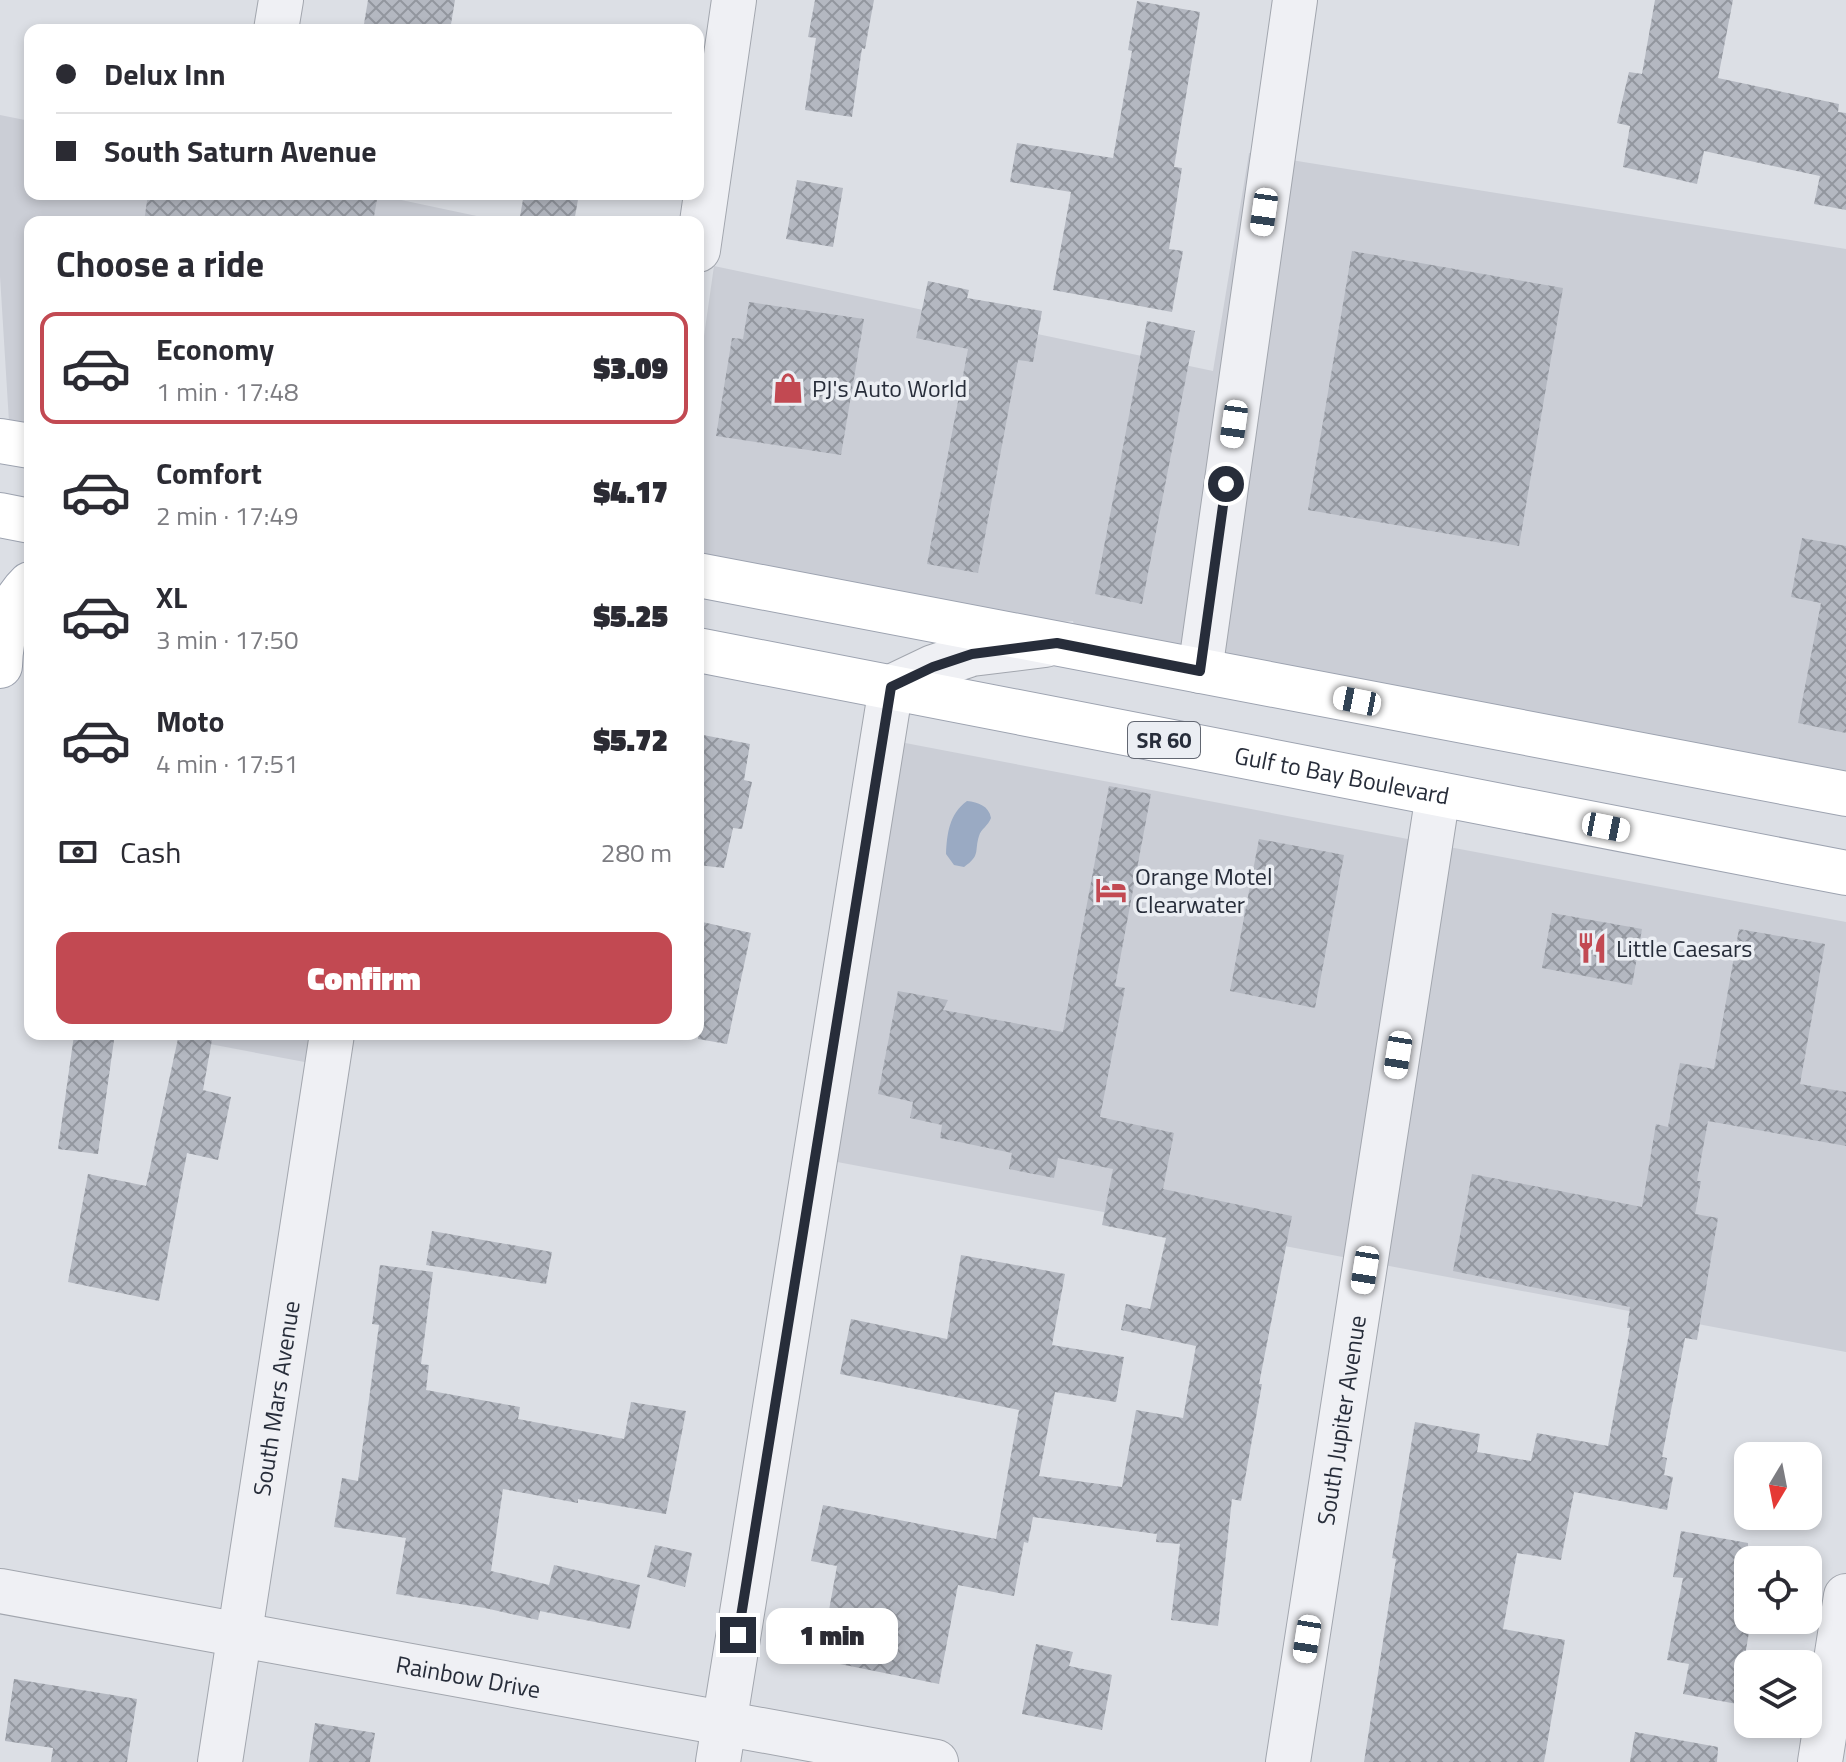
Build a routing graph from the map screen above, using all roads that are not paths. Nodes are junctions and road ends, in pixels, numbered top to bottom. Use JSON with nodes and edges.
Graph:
{"nodes":[{"id":1,"x":281,"y":0,"type":"edge"},
{"id":2,"x":734,"y":0,"type":"edge"},
{"id":3,"x":1295,"y":0,"type":"edge"},
{"id":4,"x":277,"y":24,"type":"edge"},
{"id":5,"x":703,"y":216,"type":"edge"},
{"id":6,"x":0,"y":441,"type":"edge"},
{"id":7,"x":24,"y":445,"type":"edge"},
{"id":8,"x":0,"y":515,"type":"edge"},
{"id":9,"x":24,"y":520,"type":"edge"},
{"id":10,"x":704,"y":576,"type":"edge"},
{"id":11,"x":24,"y":590,"type":"edge"},
{"id":12,"x":1057,"y":643,"type":"junction"},
{"id":13,"x":704,"y":651,"type":"edge"},
{"id":14,"x":0,"y":666,"type":"edge"},
{"id":15,"x":1200,"y":671,"type":"junction"},
{"id":16,"x":891,"y":687,"type":"junction"},
{"id":17,"x":1438,"y":794,"type":"junction"},
{"id":18,"x":1846,"y":794,"type":"edge"},
{"id":19,"x":1846,"y":873,"type":"edge"},
{"id":20,"x":331,"y":1040,"type":"edge"},
{"id":21,"x":0,"y":1591,"type":"edge"},
{"id":22,"x":1846,"y":1596,"type":"edge"},
{"id":23,"x":241,"y":1636,"type":"junction"},
{"id":24,"x":721,"y":1742,"type":"edge"},
{"id":25,"x":220,"y":1762,"type":"edge"},
{"id":26,"x":936,"y":1762,"type":"edge"},
{"id":27,"x":1288,"y":1762,"type":"edge"},
{"id":28,"x":1820,"y":1762,"type":"edge"}],
"edges":[{"from":1,"to":4,"type":"street"},
{"from":2,"to":5,"type":"street"},
{"from":3,"to":15,"type":"street"},
{"from":6,"to":7,"type":"main road"},
{"from":8,"to":9,"type":"main road"},
{"from":10,"to":12,"type":"main road"},
{"from":11,"to":14,"type":"main road"},
{"from":12,"to":15,"type":"main road"},
{"from":12,"to":16,"type":"street"},
{"from":13,"to":16,"type":"main road","name":"Gulf to Bay Boulevard","number":"SR 60"},
{"from":15,"to":18,"type":"main road"},
{"from":16,"to":17,"type":"main road","name":"Gulf to Bay Boulevard","number":"SR 60"},
{"from":16,"to":24,"type":"street"},
{"from":17,"to":19,"type":"main road","name":"Gulf to Bay Boulevard","number":"SR 60"},
{"from":17,"to":27,"type":"street","name":"South Jupiter Avenue"},
{"from":20,"to":23,"type":"street","name":"South Mars Avenue"},
{"from":21,"to":23,"type":"street","name":"Rainbow Drive"},
{"from":22,"to":28,"type":"street"},
{"from":23,"to":24,"type":"street","name":"Rainbow Drive"},
{"from":23,"to":25,"type":"street","name":"South Mars Avenue"},
{"from":24,"to":26,"type":"street","name":"Rainbow Drive"}]}
